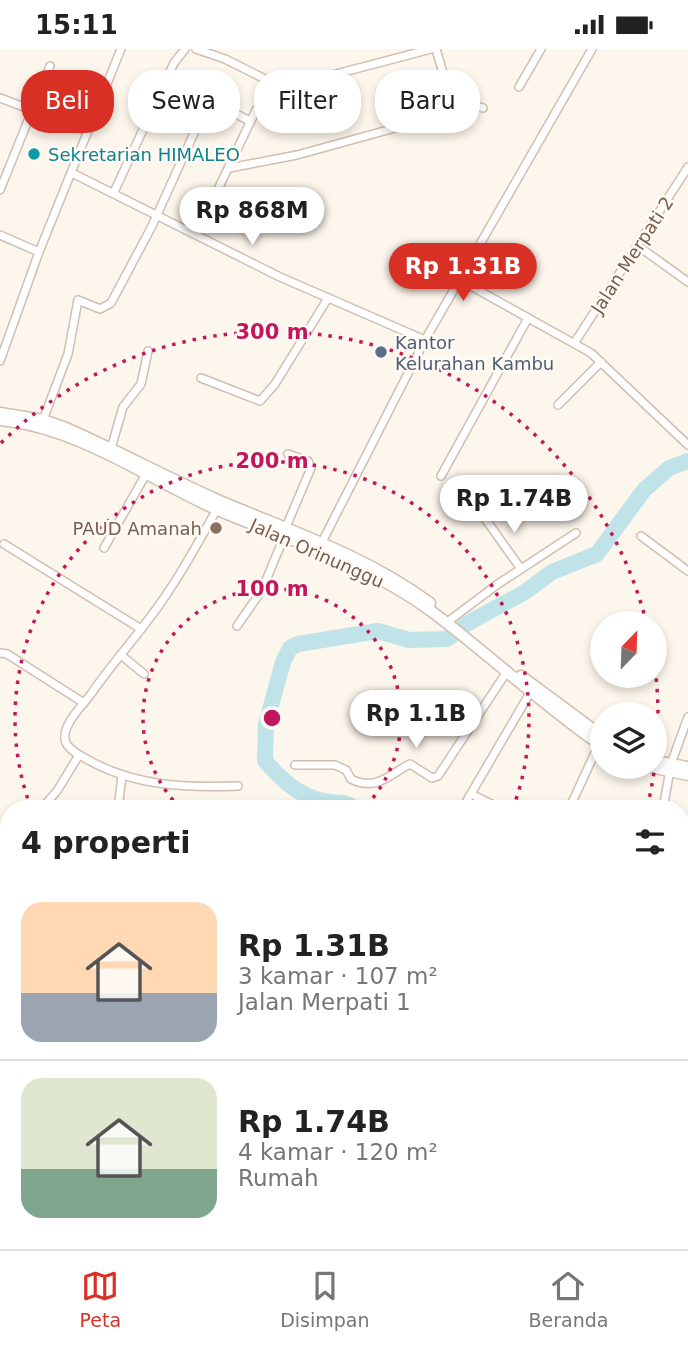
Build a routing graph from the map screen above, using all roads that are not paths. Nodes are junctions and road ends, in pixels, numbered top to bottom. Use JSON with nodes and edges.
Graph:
{"nodes":[{"id":1,"x":121,"y":49,"type":"edge"},
{"id":2,"x":185,"y":49,"type":"edge"},
{"id":3,"x":196,"y":49,"type":"edge"},
{"id":4,"x":433,"y":49,"type":"edge"},
{"id":5,"x":541,"y":49,"type":"edge"},
{"id":6,"x":592,"y":49,"type":"edge"},
{"id":7,"x":50,"y":66,"type":"dead end"},
{"id":8,"x":48,"y":70,"type":"edge"},
{"id":9,"x":112,"y":70,"type":"edge"},
{"id":10,"x":172,"y":70,"type":"edge"},
{"id":11,"x":352,"y":70,"type":"edge"},
{"id":12,"x":440,"y":70,"type":"edge"},
{"id":13,"x":254,"y":74,"type":"edge"},
{"id":14,"x":519,"y":87,"type":"dead end"},
{"id":15,"x":0,"y":98,"type":"edge"},
{"id":16,"x":21,"y":107,"type":"edge"},
{"id":17,"x":480,"y":107,"type":"edge"},
{"id":18,"x":483,"y":108,"type":"dead end"},
{"id":19,"x":254,"y":115,"type":"edge"},
{"id":20,"x":240,"y":116,"type":"edge"},
{"id":21,"x":250,"y":121,"type":"junction"},
{"id":22,"x":22,"y":133,"type":"edge"},
{"id":23,"x":86,"y":133,"type":"edge"},
{"id":24,"x":141,"y":133,"type":"edge"},
{"id":25,"x":194,"y":133,"type":"edge"},
{"id":26,"x":376,"y":133,"type":"edge"},
{"id":27,"x":688,"y":167,"type":"edge"},
{"id":28,"x":229,"y":168,"type":"junction"},
{"id":29,"x":72,"y":173,"type":"junction"},
{"id":30,"x":0,"y":190,"type":"edge"},
{"id":31,"x":114,"y":192,"type":"junction"},
{"id":32,"x":157,"y":213,"type":"junction"},
{"id":33,"x":197,"y":233,"type":"junction"},
{"id":34,"x":0,"y":235,"type":"edge"},
{"id":35,"x":638,"y":246,"type":"junction"},
{"id":36,"x":39,"y":252,"type":"junction"},
{"id":37,"x":460,"y":280,"type":"junction"},
{"id":38,"x":688,"y":282,"type":"edge"},
{"id":39,"x":328,"y":298,"type":"junction"},
{"id":40,"x":528,"y":318,"type":"junction"},
{"id":41,"x":425,"y":340,"type":"junction"},
{"id":42,"x":575,"y":342,"type":"junction"},
{"id":43,"x":149,"y":351,"type":"dead end"},
{"id":44,"x":0,"y":361,"type":"edge"},
{"id":45,"x":601,"y":362,"type":"junction"},
{"id":46,"x":201,"y":378,"type":"dead end"},
{"id":47,"x":558,"y":405,"type":"dead end"},
{"id":48,"x":0,"y":413,"type":"edge"},
{"id":49,"x":0,"y":420,"type":"edge"},
{"id":50,"x":43,"y":420,"type":"junction"},
{"id":51,"x":688,"y":445,"type":"edge"},
{"id":52,"x":110,"y":452,"type":"junction"},
{"id":53,"x":288,"y":454,"type":"dead end"},
{"id":54,"x":146,"y":474,"type":"junction"},
{"id":55,"x":440,"y":476,"type":"dead end"},
{"id":56,"x":217,"y":509,"type":"junction"},
{"id":57,"x":484,"y":517,"type":"dead end"},
{"id":58,"x":285,"y":532,"type":"junction"},
{"id":59,"x":576,"y":533,"type":"dead end"},
{"id":60,"x":641,"y":536,"type":"dead end"},
{"id":61,"x":4,"y":544,"type":"dead end"},
{"id":62,"x":320,"y":546,"type":"junction"},
{"id":63,"x":104,"y":548,"type":"dead end"},
{"id":64,"x":521,"y":569,"type":"junction"},
{"id":65,"x":688,"y":571,"type":"edge"},
{"id":66,"x":453,"y":625,"type":"junction"},
{"id":67,"x":237,"y":626,"type":"dead end"},
{"id":68,"x":141,"y":629,"type":"junction"},
{"id":69,"x":469,"y":641,"type":"junction"},
{"id":70,"x":0,"y":653,"type":"edge"},
{"id":71,"x":121,"y":655,"type":"junction"},
{"id":72,"x":506,"y":673,"type":"junction"},
{"id":73,"x":144,"y":674,"type":"dead end"},
{"id":74,"x":531,"y":691,"type":"junction"},
{"id":75,"x":84,"y":703,"type":"junction"},
{"id":76,"x":688,"y":717,"type":"edge"},
{"id":77,"x":590,"y":734,"type":"edge"},
{"id":78,"x":590,"y":734,"type":"edge"},
{"id":79,"x":79,"y":755,"type":"junction"},
{"id":80,"x":295,"y":765,"type":"dead end"},
{"id":81,"x":590,"y":765,"type":"edge"},
{"id":82,"x":667,"y":766,"type":"edge"},
{"id":83,"x":688,"y":767,"type":"edge"},
{"id":84,"x":667,"y":768,"type":"edge"},
{"id":85,"x":671,"y":768,"type":"junction"},
{"id":86,"x":688,"y":775,"type":"edge"},
{"id":87,"x":122,"y":776,"type":"junction"},
{"id":88,"x":238,"y":786,"type":"dead end"},
{"id":89,"x":471,"y":794,"type":"junction"},
{"id":90,"x":49,"y":800,"type":"edge"},
{"id":91,"x":119,"y":800,"type":"edge"},
{"id":92,"x":467,"y":800,"type":"edge"},
{"id":93,"x":483,"y":800,"type":"edge"},
{"id":94,"x":573,"y":800,"type":"edge"},
{"id":95,"x":665,"y":800,"type":"edge"}],
"edges":[{"from":1,"to":9,"type":"street"},
{"from":2,"to":10,"type":"street"},
{"from":3,"to":13,"type":"street"},
{"from":4,"to":11,"type":"street"},
{"from":4,"to":12,"type":"street"},
{"from":5,"to":14,"type":"street"},
{"from":6,"to":37,"type":"street"},
{"from":7,"to":8,"type":"street"},
{"from":15,"to":16,"type":"street"},
{"from":17,"to":18,"type":"street"},
{"from":19,"to":21,"type":"street"},
{"from":20,"to":21,"type":"street"},
{"from":21,"to":28,"type":"street"},
{"from":22,"to":30,"type":"street"},
{"from":23,"to":29,"type":"street"},
{"from":24,"to":31,"type":"street"},
{"from":25,"to":32,"type":"street"},
{"from":26,"to":28,"type":"street"},
{"from":27,"to":35,"type":"street","name":"Jalan Merpati 2"},
{"from":28,"to":33,"type":"street"},
{"from":29,"to":31,"type":"street"},
{"from":29,"to":36,"type":"street"},
{"from":31,"to":32,"type":"street"},
{"from":32,"to":33,"type":"street"},
{"from":32,"to":50,"type":"street"},
{"from":33,"to":39,"type":"street"},
{"from":34,"to":36,"type":"street"},
{"from":35,"to":38,"type":"street"},
{"from":35,"to":42,"type":"street","name":"Jalan Merpati 2"},
{"from":36,"to":44,"type":"street"},
{"from":37,"to":40,"type":"street"},
{"from":37,"to":41,"type":"street"},
{"from":39,"to":41,"type":"street"},
{"from":39,"to":46,"type":"street"},
{"from":40,"to":42,"type":"street"},
{"from":40,"to":55,"type":"street"},
{"from":41,"to":62,"type":"street"},
{"from":42,"to":45,"type":"street"},
{"from":43,"to":52,"type":"street"},
{"from":45,"to":47,"type":"street"},
{"from":45,"to":51,"type":"street"},
{"from":48,"to":50,"type":"street","name":"Jalan Orinunggu"},
{"from":49,"to":52,"type":"street","name":"Jalan Orinunggu"},
{"from":50,"to":52,"type":"street","name":"Jalan Orinunggu"},
{"from":52,"to":54,"type":"street","name":"Jalan Orinunggu"},
{"from":52,"to":58,"type":"street","name":"Jalan Orinunggu"},
{"from":53,"to":58,"type":"street"},
{"from":54,"to":56,"type":"street","name":"Jalan Orinunggu"},
{"from":54,"to":63,"type":"street"},
{"from":56,"to":58,"type":"street","name":"Jalan Orinunggu"},
{"from":56,"to":68,"type":"street"},
{"from":57,"to":64,"type":"street"},
{"from":58,"to":62,"type":"street","name":"Jalan Orinunggu"},
{"from":58,"to":67,"type":"street"},
{"from":59,"to":64,"type":"street"},
{"from":60,"to":65,"type":"street"},
{"from":61,"to":68,"type":"street"},
{"from":62,"to":66,"type":"street","name":"Jalan Orinunggu"},
{"from":64,"to":66,"type":"street"},
{"from":66,"to":69,"type":"street","name":"Jalan Orinunggu"},
{"from":68,"to":71,"type":"street"},
{"from":69,"to":72,"type":"street","name":"Jalan Orinunggu"},
{"from":69,"to":77,"type":"street","name":"Jalan Orinunggu"},
{"from":70,"to":75,"type":"street"},
{"from":71,"to":73,"type":"street"},
{"from":71,"to":75,"type":"street"},
{"from":72,"to":74,"type":"street","name":"Jalan Orinunggu"},
{"from":72,"to":80,"type":"street"},
{"from":74,"to":78,"type":"street","name":"Jalan Orinunggu"},
{"from":74,"to":89,"type":"street"},
{"from":75,"to":79,"type":"street"},
{"from":76,"to":85,"type":"street"},
{"from":79,"to":87,"type":"street"},
{"from":79,"to":90,"type":"street"},
{"from":81,"to":94,"type":"street"},
{"from":82,"to":85,"type":"street"},
{"from":83,"to":85,"type":"street"},
{"from":84,"to":85,"type":"street"},
{"from":85,"to":86,"type":"street"},
{"from":85,"to":95,"type":"street"},
{"from":87,"to":88,"type":"street"},
{"from":87,"to":91,"type":"street"},
{"from":89,"to":92,"type":"street"},
{"from":89,"to":93,"type":"street"}]}
